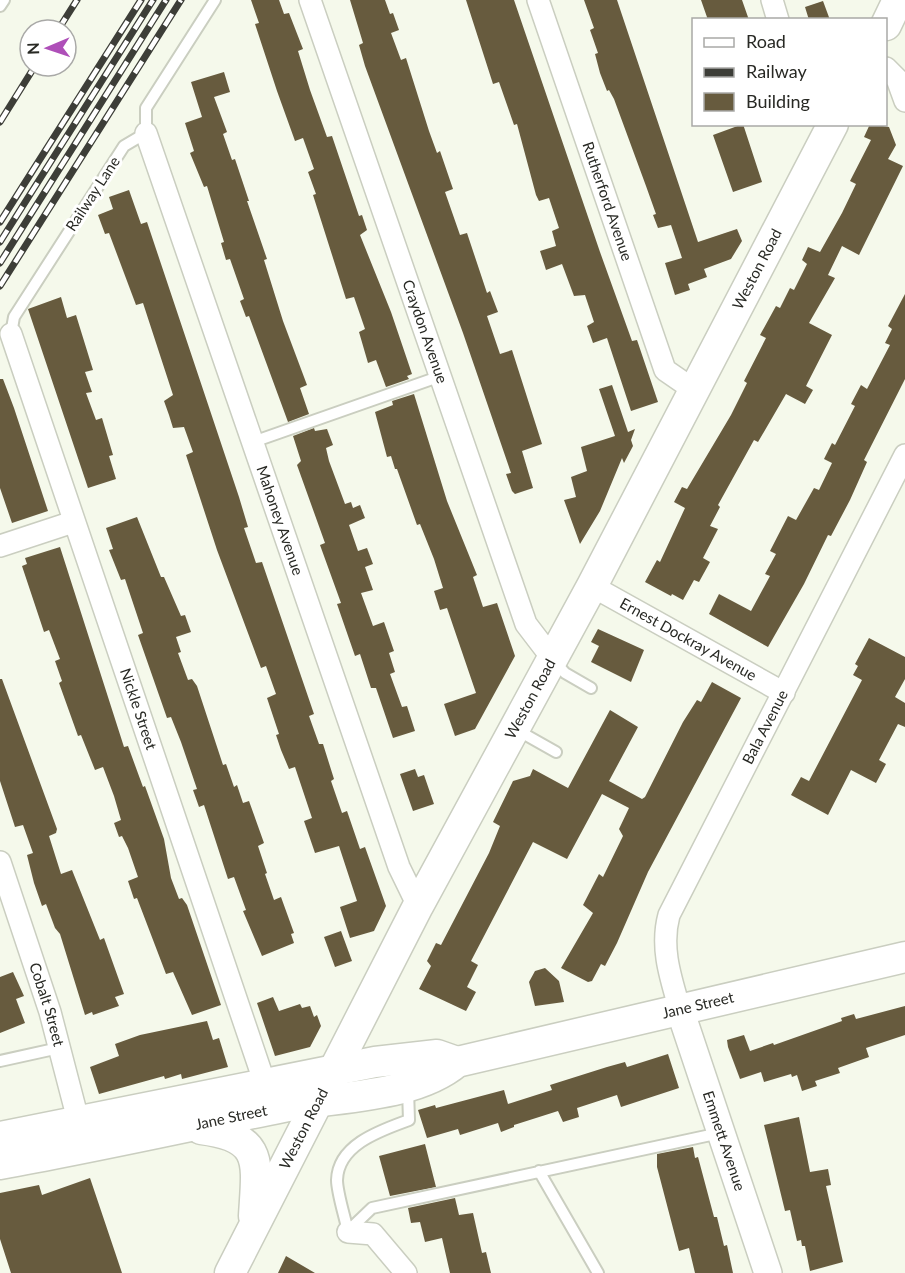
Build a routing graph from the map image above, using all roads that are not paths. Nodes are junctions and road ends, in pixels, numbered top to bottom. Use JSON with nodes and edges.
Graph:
{"nodes":[{"id":1,"x":4,"y":0,"type":"edge"},
{"id":2,"x":215,"y":0,"type":"edge"},
{"id":3,"x":310,"y":0,"type":"edge"},
{"id":4,"x":538,"y":0,"type":"edge"},
{"id":5,"x":772,"y":0,"type":"edge"},
{"id":6,"x":898,"y":0,"type":"edge"},
{"id":7,"x":0,"y":6,"type":"edge"},
{"id":8,"x":777,"y":18,"type":"edge"},
{"id":9,"x":887,"y":21,"type":"edge"},
{"id":10,"x":887,"y":70,"type":"edge"},
{"id":11,"x":905,"y":101,"type":"edge"},
{"id":12,"x":833,"y":126,"type":"edge"},
{"id":13,"x":146,"y":134,"type":"junction"},
{"id":14,"x":11,"y":334,"type":"joint"},
{"id":15,"x":441,"y":376,"type":"junction"},
{"id":16,"x":694,"y":390,"type":"junction"},
{"id":17,"x":253,"y":442,"type":"junction"},
{"id":18,"x":905,"y":455,"type":"edge"},
{"id":19,"x":73,"y":522,"type":"junction"},
{"id":20,"x":0,"y":546,"type":"edge"},
{"id":21,"x":592,"y":586,"type":"junction"},
{"id":22,"x":552,"y":658,"type":"junction"},
{"id":23,"x":591,"y":688,"type":"dead end"},
{"id":24,"x":784,"y":693,"type":"junction"},
{"id":25,"x":513,"y":728,"type":"junction"},
{"id":26,"x":556,"y":752,"type":"dead end"},
{"id":27,"x":0,"y":862,"type":"edge"},
{"id":28,"x":418,"y":906,"type":"junction"},
{"id":29,"x":905,"y":957,"type":"edge"},
{"id":30,"x":680,"y":1010,"type":"junction"},
{"id":31,"x":59,"y":1048,"type":"junction"},
{"id":32,"x":0,"y":1061,"type":"edge"},
{"id":33,"x":458,"y":1062,"type":"junction"},
{"id":34,"x":333,"y":1069,"type":"junction"},
{"id":35,"x":265,"y":1084,"type":"junction"},
{"id":36,"x":408,"y":1087,"type":"junction"},
{"id":37,"x":317,"y":1101,"type":"junction"},
{"id":38,"x":192,"y":1128,"type":"junction"},
{"id":39,"x":722,"y":1132,"type":"junction"},
{"id":40,"x":82,"y":1135,"type":"junction"},
{"id":41,"x":0,"y":1137,"type":"edge"},
{"id":42,"x":0,"y":1164,"type":"edge"},
{"id":43,"x":539,"y":1171,"type":"junction"},
{"id":44,"x":253,"y":1227,"type":"junction"},
{"id":45,"x":348,"y":1232,"type":"junction"},
{"id":46,"x":230,"y":1273,"type":"edge"},
{"id":47,"x":406,"y":1273,"type":"edge"},
{"id":48,"x":598,"y":1273,"type":"edge"},
{"id":49,"x":768,"y":1273,"type":"edge"}],
"edges":[{"from":1,"to":7,"type":"lane"},
{"from":2,"to":13,"type":"lane"},
{"from":3,"to":15,"type":"street","name":"Craydon Avenue"},
{"from":4,"to":16,"type":"street","name":"Rutherford Avenue"},
{"from":5,"to":8,"type":"street"},
{"from":6,"to":9,"type":"main road"},
{"from":10,"to":11,"type":"street"},
{"from":12,"to":16,"type":"main road","name":"Weston Road"},
{"from":13,"to":14,"type":"lane","name":"Railway Lane"},
{"from":13,"to":17,"type":"street","name":"Mahoney Avenue"},
{"from":14,"to":19,"type":"street","name":"Nickle Street"},
{"from":15,"to":17,"type":"lane"},
{"from":15,"to":22,"type":"street","name":"Craydon Avenue"},
{"from":16,"to":21,"type":"main road","name":"Weston Road"},
{"from":17,"to":28,"type":"street","name":"Mahoney Avenue"},
{"from":18,"to":24,"type":"street","name":"Bala Avenue"},
{"from":19,"to":20,"type":"street"},
{"from":19,"to":35,"type":"street","name":"Nickle Street"},
{"from":21,"to":22,"type":"main road","name":"Weston Road"},
{"from":21,"to":24,"type":"street","name":"Ernest Dockray Avenue"},
{"from":22,"to":23,"type":"lane"},
{"from":22,"to":25,"type":"main road","name":"Weston Road"},
{"from":24,"to":30,"type":"street","name":"Bala Avenue"},
{"from":25,"to":26,"type":"lane"},
{"from":25,"to":28,"type":"main road","name":"Weston Road"},
{"from":27,"to":31,"type":"street","name":"Cobalt Street"},
{"from":28,"to":34,"type":"main road","name":"Weston Road"},
{"from":29,"to":30,"type":"main road","name":"Jane Street"},
{"from":30,"to":33,"type":"main road","name":"Jane Street"},
{"from":30,"to":39,"type":"street","name":"Emmett Avenue"},
{"from":31,"to":32,"type":"lane"},
{"from":31,"to":40,"type":"street","name":"Cobalt Street"},
{"from":33,"to":34,"type":"main road","name":"Jane Street"},
{"from":33,"to":36,"type":"main road","name":"Jane Street"},
{"from":34,"to":35,"type":"main road","name":"Jane Street"},
{"from":34,"to":37,"type":"main road","name":"Weston Road"},
{"from":35,"to":40,"type":"main road","name":"Jane Street"},
{"from":36,"to":37,"type":"main road","name":"Jane Street"},
{"from":36,"to":45,"type":"lane"},
{"from":37,"to":38,"type":"main road","name":"Jane Street"},
{"from":37,"to":44,"type":"main road","name":"Weston Road"},
{"from":38,"to":40,"type":"main road","name":"Jane Street"},
{"from":38,"to":44,"type":"main road"},
{"from":39,"to":43,"type":"lane"},
{"from":39,"to":49,"type":"street","name":"Emmett Avenue"},
{"from":40,"to":41,"type":"main road","name":"Jane Street"},
{"from":40,"to":42,"type":"main road","name":"Jane Street"},
{"from":43,"to":45,"type":"lane"},
{"from":43,"to":48,"type":"lane"},
{"from":44,"to":46,"type":"main road","name":"Weston Road"},
{"from":45,"to":47,"type":"street"}]}
